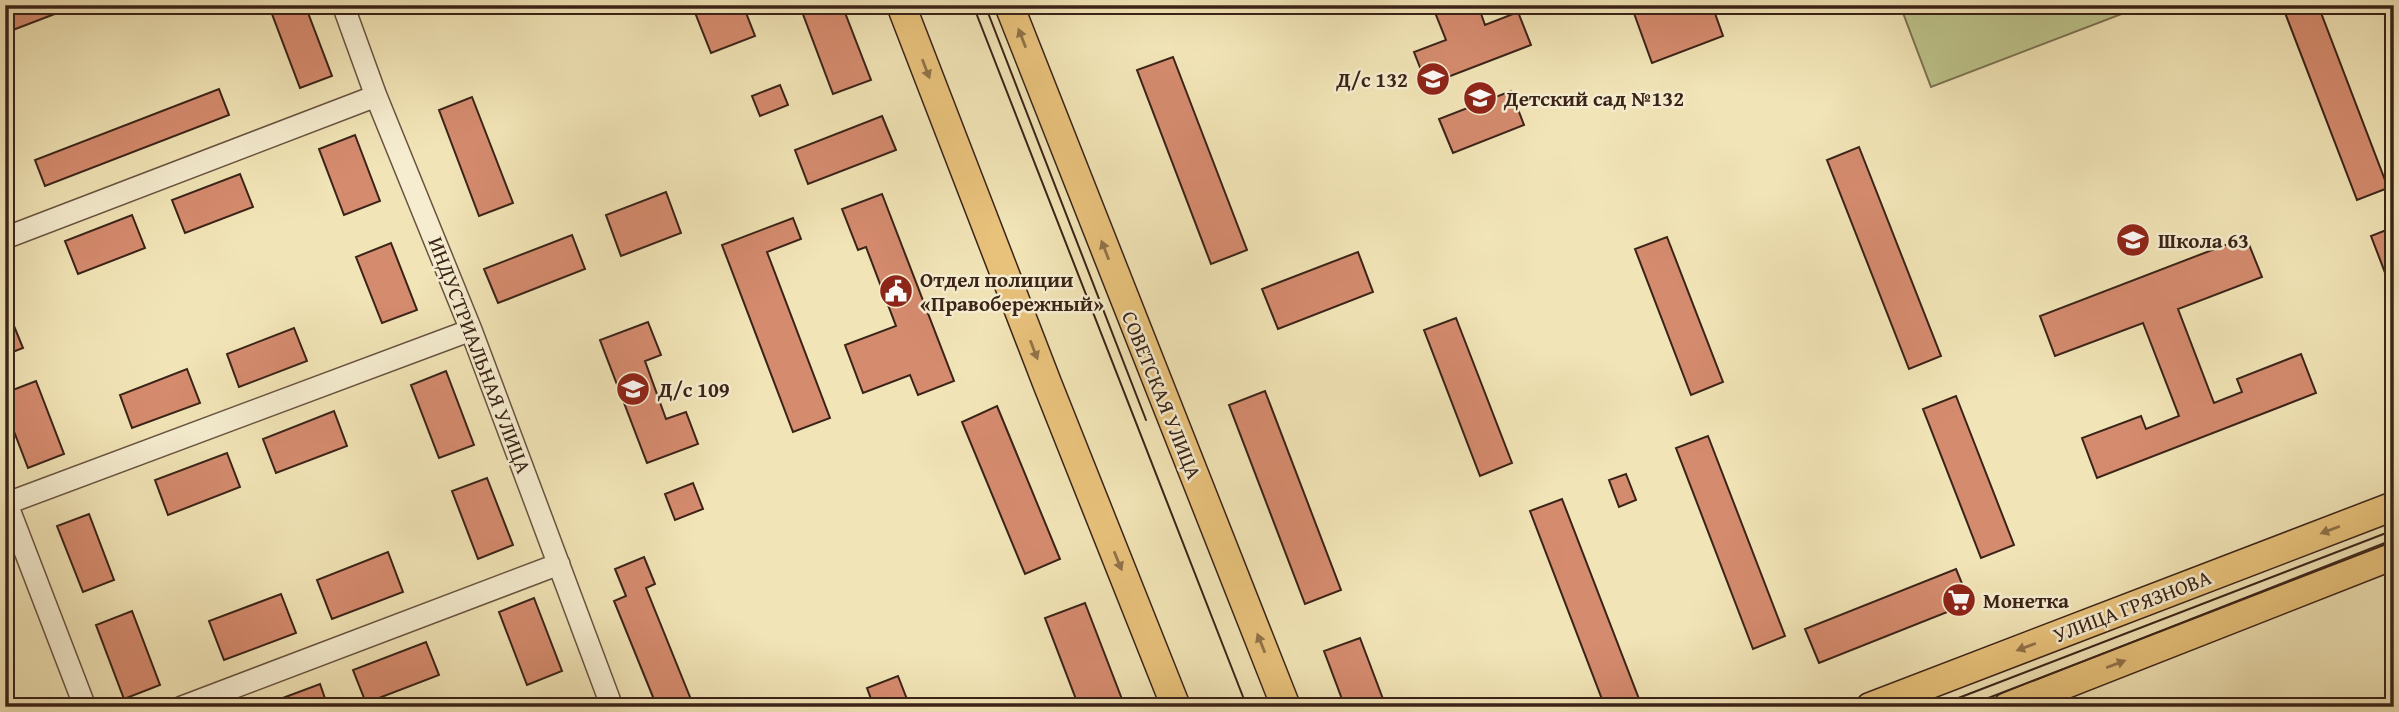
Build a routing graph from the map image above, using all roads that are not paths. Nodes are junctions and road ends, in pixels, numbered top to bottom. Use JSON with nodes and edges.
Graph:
{"nodes":[{"id":1,"x":342,"y":5,"type":"edge"},
{"id":2,"x":901,"y":5,"type":"edge"},
{"id":3,"x":1009,"y":5,"type":"edge"},
{"id":4,"x":376,"y":96,"type":"junction"},
{"id":5,"x":5,"y":238,"type":"edge"},
{"id":6,"x":471,"y":330,"type":"junction"},
{"id":7,"x":6,"y":502,"type":"edge"},
{"id":8,"x":2394,"y":506,"type":"edge"},
{"id":9,"x":2394,"y":555,"type":"edge"},
{"id":10,"x":559,"y":564,"type":"junction"},
{"id":11,"x":85,"y":707,"type":"edge"},
{"id":12,"x":182,"y":707,"type":"edge"},
{"id":13,"x":612,"y":707,"type":"edge"},
{"id":14,"x":1176,"y":707,"type":"edge"},
{"id":15,"x":1286,"y":707,"type":"edge"},
{"id":16,"x":1870,"y":707,"type":"edge"},
{"id":17,"x":2007,"y":707,"type":"edge"}],
"edges":[{"from":1,"to":4,"type":"street","name":"ИНДУСТРИАЛЬНАЯ УЛИЦА"},
{"from":2,"to":14,"type":"main road","one_way":true},
{"from":15,"to":3,"type":"main road","name":"СОВЕТСКАЯ УЛИЦА","one_way":true},
{"from":4,"to":5,"type":"street"},
{"from":4,"to":6,"type":"street","name":"ИНДУСТРИАЛЬНАЯ УЛИЦА"},
{"from":6,"to":7,"type":"street"},
{"from":6,"to":10,"type":"street","name":"ИНДУСТРИАЛЬНАЯ УЛИЦА"},
{"from":7,"to":11,"type":"street"},
{"from":8,"to":16,"type":"main road","name":"УЛИЦА ГРЯЗНОВА","one_way":true},
{"from":17,"to":9,"type":"main road","one_way":true},
{"from":10,"to":12,"type":"street"},
{"from":10,"to":13,"type":"street","name":"ИНДУСТРИАЛЬНАЯ УЛИЦА"}]}
